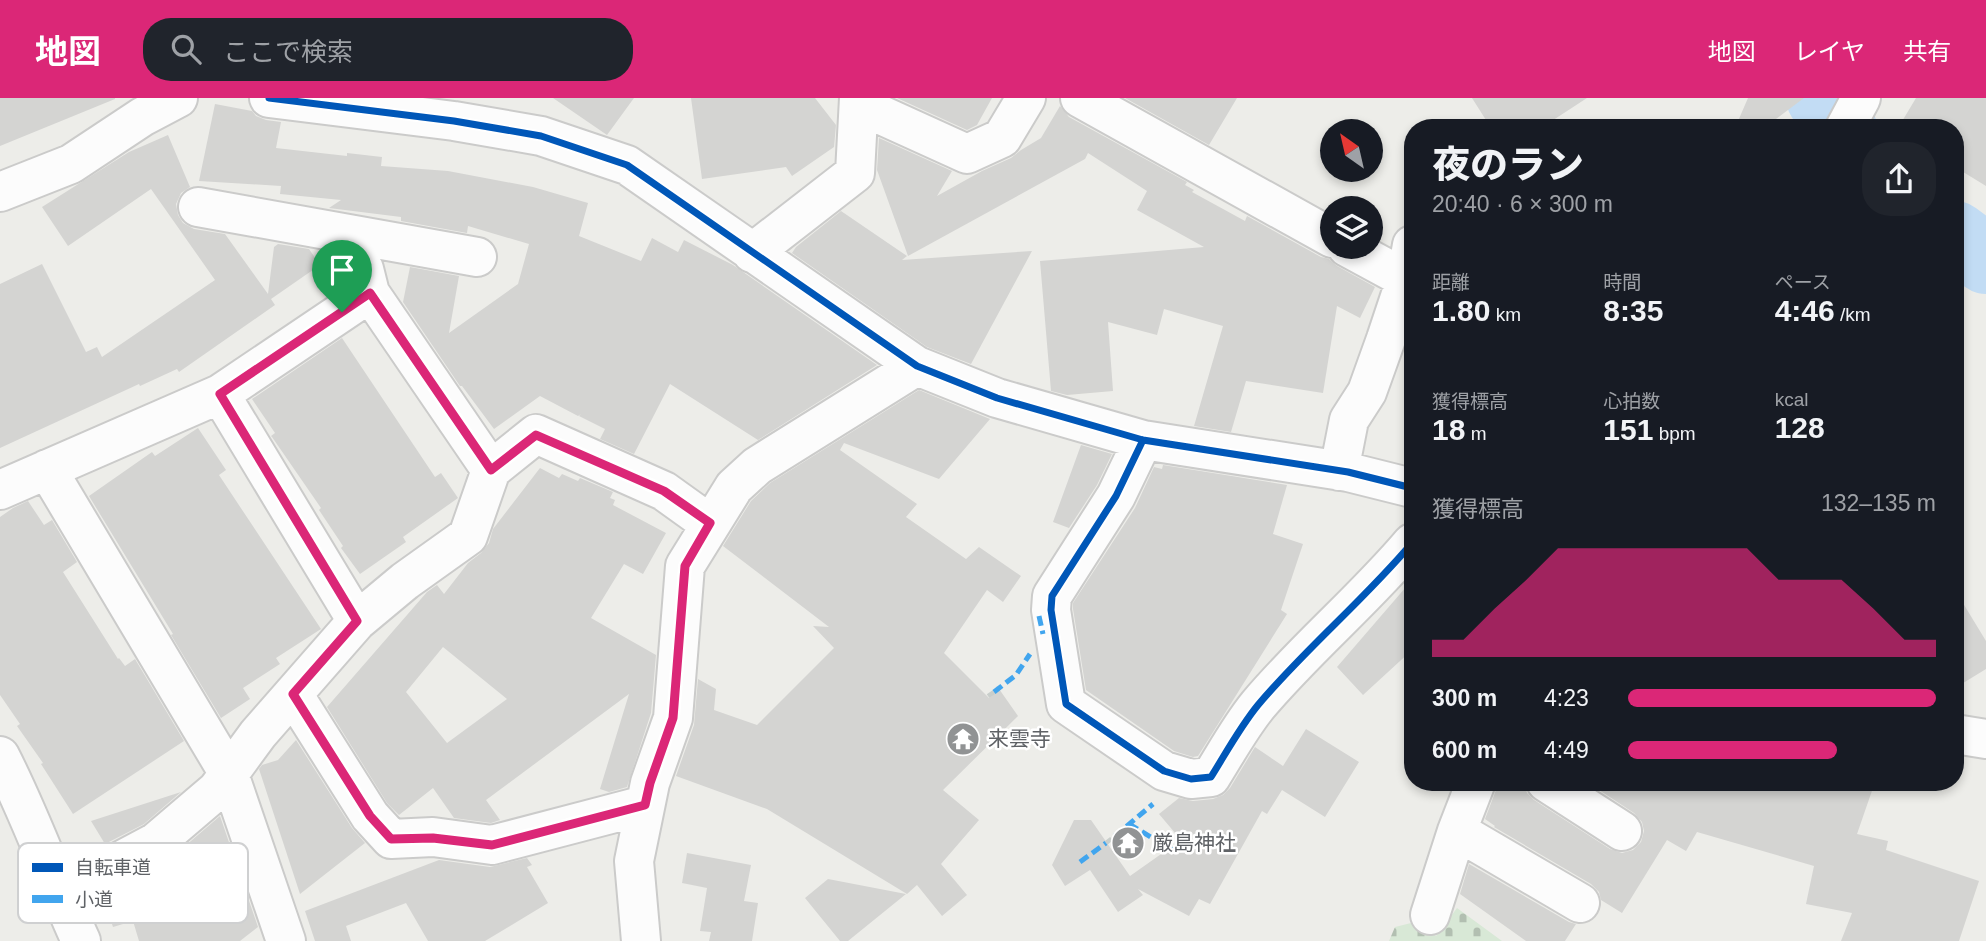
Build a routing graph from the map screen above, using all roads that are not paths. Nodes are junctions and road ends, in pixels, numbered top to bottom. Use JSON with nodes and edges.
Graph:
{"nodes":[{"id":1,"x":178,"y":98,"type":"edge"},
{"id":2,"x":269,"y":98,"type":"edge"},
{"id":3,"x":1026,"y":98,"type":"edge"},
{"id":4,"x":1080,"y":98,"type":"edge"},
{"id":5,"x":859,"y":102,"type":"edge"},
{"id":6,"x":0,"y":192,"type":"edge"},
{"id":7,"x":198,"y":207,"type":"dead end"},
{"id":8,"x":1320,"y":231,"type":"edge"},
{"id":9,"x":355,"y":236,"type":"junction"},
{"id":10,"x":752,"y":253,"type":"junction"},
{"id":11,"x":1383,"y":256,"type":"edge"},
{"id":12,"x":477,"y":257,"type":"dead end"},
{"id":13,"x":1404,"y":261,"type":"edge"},
{"id":14,"x":1404,"y":277,"type":"edge"},
{"id":15,"x":370,"y":293,"type":"junction"},
{"id":16,"x":917,"y":366,"type":"junction"},
{"id":17,"x":220,"y":394,"type":"junction"},
{"id":18,"x":1143,"y":440,"type":"junction"},
{"id":19,"x":47,"y":469,"type":"junction"},
{"id":20,"x":491,"y":470,"type":"junction"},
{"id":21,"x":1339,"y":471,"type":"junction"},
{"id":22,"x":1404,"y":486,"type":"edge"},
{"id":23,"x":0,"y":490,"type":"edge"},
{"id":24,"x":710,"y":523,"type":"junction"},
{"id":25,"x":1404,"y":553,"type":"edge"},
{"id":26,"x":357,"y":621,"type":"junction"},
{"id":27,"x":293,"y":694,"type":"junction"},
{"id":28,"x":1964,"y":735,"type":"edge"},
{"id":29,"x":1986,"y":739,"type":"edge"},
{"id":30,"x":0,"y":756,"type":"edge"},
{"id":31,"x":229,"y":774,"type":"junction"},
{"id":32,"x":1473,"y":791,"type":"edge"},
{"id":33,"x":1560,"y":791,"type":"edge"},
{"id":34,"x":645,"y":805,"type":"junction"},
{"id":35,"x":1457,"y":831,"type":"junction"},
{"id":36,"x":1622,"y":831,"type":"dead end"},
{"id":37,"x":40,"y":843,"type":"edge"},
{"id":38,"x":154,"y":843,"type":"edge"},
{"id":39,"x":1580,"y":903,"type":"dead end"},
{"id":40,"x":1430,"y":915,"type":"dead end"},
{"id":41,"x":73,"y":923,"type":"edge"},
{"id":42,"x":81,"y":941,"type":"edge"},
{"id":43,"x":286,"y":941,"type":"edge"},
{"id":44,"x":641,"y":941,"type":"edge"}],
"edges":[{"from":1,"to":6,"type":"street"},
{"from":2,"to":10,"type":"street"},
{"from":3,"to":5,"type":"street"},
{"from":4,"to":8,"type":"street"},
{"from":5,"to":10,"type":"street"},
{"from":7,"to":9,"type":"street"},
{"from":9,"to":12,"type":"street"},
{"from":9,"to":15,"type":"street"},
{"from":10,"to":16,"type":"street"},
{"from":11,"to":13,"type":"street"},
{"from":14,"to":21,"type":"street"},
{"from":15,"to":17,"type":"street"},
{"from":15,"to":20,"type":"street"},
{"from":16,"to":18,"type":"street"},
{"from":16,"to":24,"type":"street"},
{"from":17,"to":19,"type":"street"},
{"from":17,"to":26,"type":"street"},
{"from":18,"to":21,"type":"street"},
{"from":18,"to":25,"type":"street"},
{"from":19,"to":23,"type":"street"},
{"from":19,"to":31,"type":"street"},
{"from":20,"to":24,"type":"street"},
{"from":20,"to":26,"type":"street"},
{"from":21,"to":22,"type":"street"},
{"from":24,"to":34,"type":"street"},
{"from":26,"to":27,"type":"street"},
{"from":27,"to":31,"type":"street"},
{"from":27,"to":34,"type":"street"},
{"from":28,"to":29,"type":"street"},
{"from":30,"to":37,"type":"street"},
{"from":31,"to":38,"type":"street"},
{"from":31,"to":43,"type":"street"},
{"from":32,"to":35,"type":"street"},
{"from":33,"to":36,"type":"street"},
{"from":34,"to":44,"type":"street"},
{"from":35,"to":39,"type":"street"},
{"from":35,"to":40,"type":"street"},
{"from":41,"to":42,"type":"street"}]}
